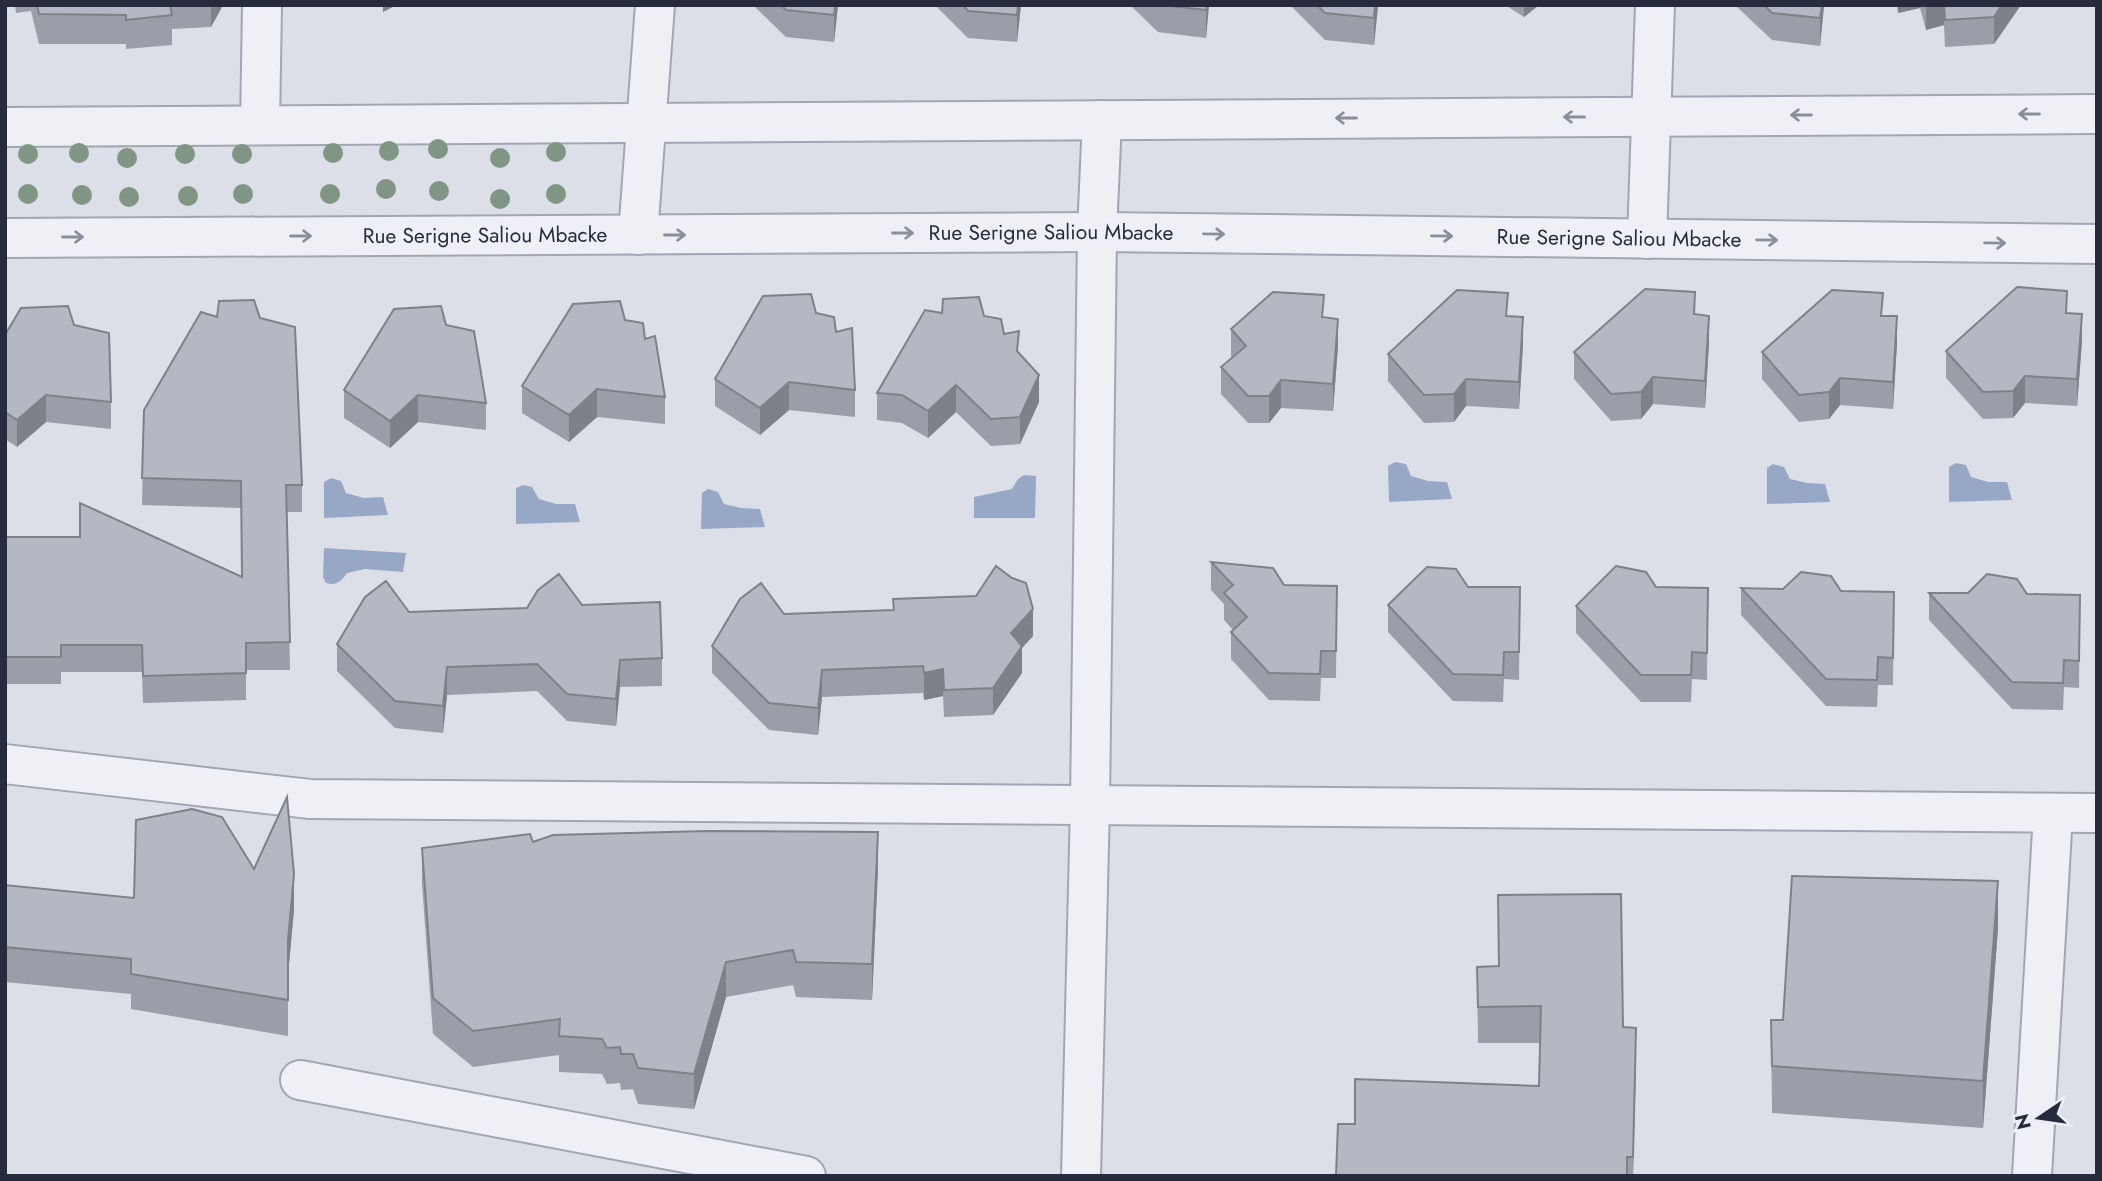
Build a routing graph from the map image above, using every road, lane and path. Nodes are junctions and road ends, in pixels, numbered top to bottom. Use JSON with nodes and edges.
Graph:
{"nodes":[{"id":1,"x":262,"y":5,"type":"edge"},
{"id":2,"x":655,"y":5,"type":"edge"},
{"id":3,"x":1655,"y":5,"type":"edge"},
{"id":4,"x":2097,"y":114,"type":"edge"},
{"id":5,"x":1653,"y":116,"type":"junction"},
{"id":6,"x":1102,"y":120,"type":"junction"},
{"id":7,"x":648,"y":123,"type":"junction"},
{"id":8,"x":260,"y":125,"type":"junction"},
{"id":9,"x":5,"y":127,"type":"edge"},
{"id":10,"x":1097,"y":232,"type":"junction"},
{"id":11,"x":638,"y":235,"type":"junction"},
{"id":12,"x":5,"y":238,"type":"edge"},
{"id":13,"x":1647,"y":239,"type":"junction"},
{"id":14,"x":2097,"y":244,"type":"edge"},
{"id":15,"x":5,"y":764,"type":"edge"},
{"id":16,"x":1090,"y":805,"type":"junction"},
{"id":17,"x":2053,"y":813,"type":"junction"},
{"id":18,"x":2097,"y":813,"type":"edge"},
{"id":19,"x":300,"y":1080,"type":"dead end"},
{"id":20,"x":806,"y":1176,"type":"edge"},
{"id":21,"x":1081,"y":1176,"type":"edge"},
{"id":22,"x":2032,"y":1176,"type":"edge"}],
"edges":[{"from":1,"to":8,"type":"street"},
{"from":2,"to":7,"type":"street"},
{"from":3,"to":5,"type":"street"},
{"from":4,"to":5,"type":"street","one_way":true},
{"from":5,"to":6,"type":"street","one_way":true},
{"from":5,"to":13,"type":"street"},
{"from":6,"to":7,"type":"street"},
{"from":6,"to":10,"type":"street"},
{"from":7,"to":8,"type":"street"},
{"from":7,"to":11,"type":"street"},
{"from":8,"to":9,"type":"street"},
{"from":11,"to":10,"type":"street","name":"Rue Serigne Saliou Mbacke","one_way":true},
{"from":10,"to":13,"type":"street","name":"Rue Serigne Saliou Mbacke","one_way":true},
{"from":10,"to":16,"type":"street"},
{"from":12,"to":11,"type":"street","name":"Rue Serigne Saliou Mbacke","one_way":true},
{"from":13,"to":14,"type":"street","name":"Rue Serigne Saliou Mbacke","one_way":true},
{"from":15,"to":16,"type":"street"},
{"from":16,"to":17,"type":"street"},
{"from":16,"to":21,"type":"street"},
{"from":17,"to":18,"type":"street"},
{"from":17,"to":22,"type":"street"},
{"from":19,"to":20,"type":"street"}]}
